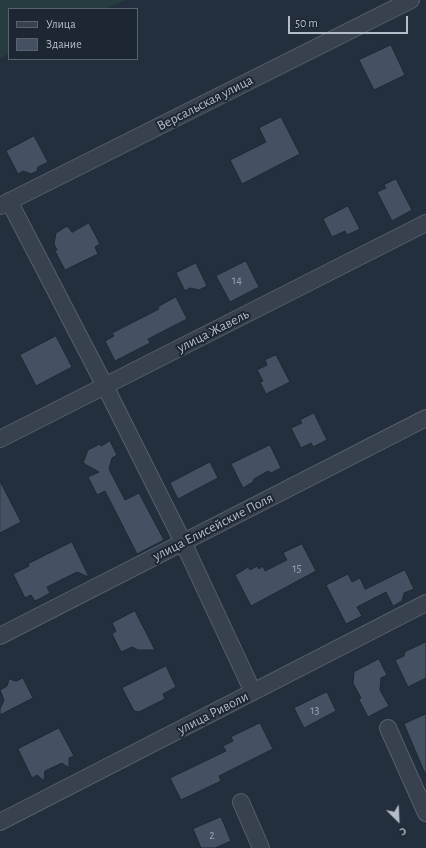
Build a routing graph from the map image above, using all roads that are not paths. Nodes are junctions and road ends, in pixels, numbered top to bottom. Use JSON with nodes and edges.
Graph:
{"nodes":[{"id":1,"x":411,"y":0,"type":"edge"},
{"id":2,"x":5,"y":204,"type":"edge"},
{"id":3,"x":426,"y":223,"type":"edge"},
{"id":4,"x":105,"y":386,"type":"junction"},
{"id":5,"x":426,"y":418,"type":"edge"},
{"id":6,"x":0,"y":440,"type":"edge"},
{"id":7,"x":183,"y":542,"type":"junction"},
{"id":8,"x":426,"y":603,"type":"edge"},
{"id":9,"x":0,"y":636,"type":"edge"},
{"id":10,"x":254,"y":692,"type":"junction"},
{"id":11,"x":388,"y":728,"type":"dead end"},
{"id":12,"x":241,"y":802,"type":"dead end"},
{"id":13,"x":425,"y":808,"type":"edge"},
{"id":14,"x":0,"y":822,"type":"edge"},
{"id":15,"x":261,"y":848,"type":"edge"}],
"edges":[{"from":1,"to":2,"type":"street","name":"Версальская улица"},
{"from":2,"to":4,"type":"street"},
{"from":3,"to":4,"type":"street","name":"улица Жавель"},
{"from":4,"to":6,"type":"street","name":"улица Жавель"},
{"from":4,"to":7,"type":"street"},
{"from":5,"to":7,"type":"street","name":"улица Елисейские Поля"},
{"from":7,"to":9,"type":"street","name":"улица Елисейские Поля"},
{"from":7,"to":10,"type":"street"},
{"from":8,"to":10,"type":"street","name":"улица Риволи"},
{"from":10,"to":14,"type":"street","name":"улица Риволи"},
{"from":11,"to":13,"type":"street"},
{"from":12,"to":15,"type":"street"}]}
